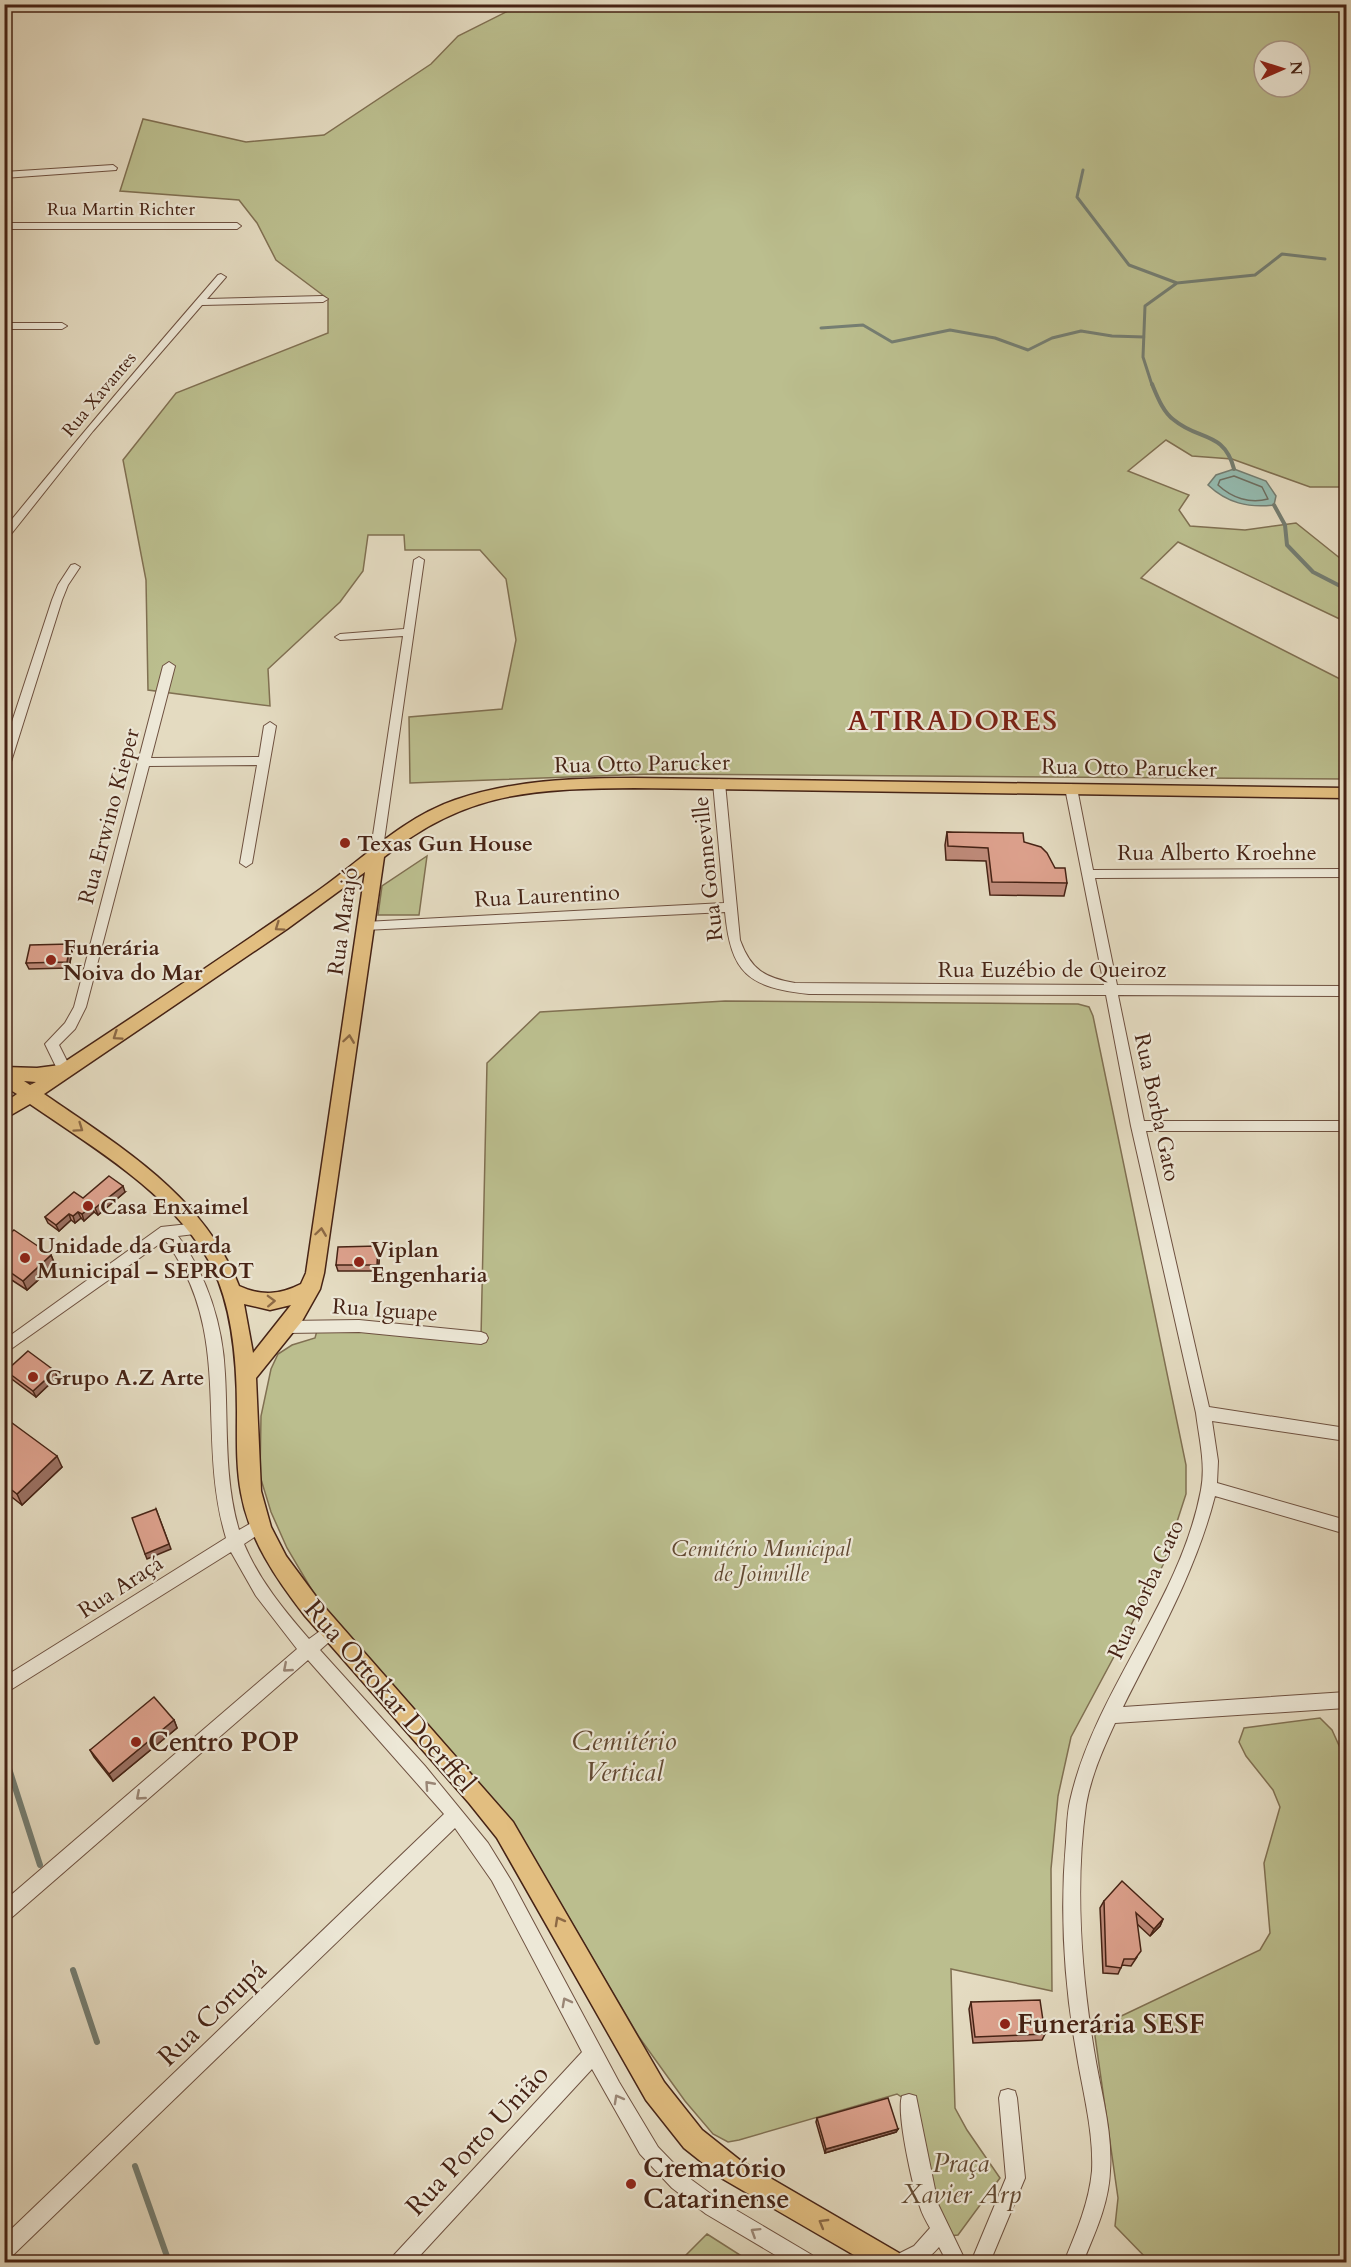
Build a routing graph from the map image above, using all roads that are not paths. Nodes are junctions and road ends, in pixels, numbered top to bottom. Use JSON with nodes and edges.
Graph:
{"nodes":[{"id":1,"x":113,"y":168,"type":"dead end"},
{"id":2,"x":4,"y":175,"type":"edge"},
{"id":3,"x":4,"y":226,"type":"edge"},
{"id":4,"x":237,"y":226,"type":"dead end"},
{"id":5,"x":220,"y":277,"type":"dead end"},
{"id":6,"x":323,"y":298,"type":"dead end"},
{"id":7,"x":199,"y":302,"type":"junction"},
{"id":8,"x":4,"y":326,"type":"edge"},
{"id":9,"x":62,"y":326,"type":"dead end"},
{"id":10,"x":4,"y":536,"type":"edge"},
{"id":11,"x":419,"y":560,"type":"dead end"},
{"id":12,"x":75,"y":567,"type":"dead end"},
{"id":13,"x":408,"y":632,"type":"junction"},
{"id":14,"x":340,"y":637,"type":"dead end"},
{"id":15,"x":169,"y":666,"type":"dead end"},
{"id":16,"x":270,"y":726,"type":"dead end"},
{"id":17,"x":144,"y":762,"type":"junction"},
{"id":18,"x":264,"y":762,"type":"junction"},
{"id":19,"x":4,"y":765,"type":"edge"},
{"id":20,"x":719,"y":783,"type":"junction"},
{"id":21,"x":1071,"y":788,"type":"junction"},
{"id":22,"x":1347,"y":793,"type":"edge"},
{"id":23,"x":376,"y":855,"type":"junction"},
{"id":24,"x":246,"y":863,"type":"dead end"},
{"id":25,"x":1347,"y":873,"type":"edge"},
{"id":26,"x":1088,"y":874,"type":"junction"},
{"id":27,"x":327,"y":894,"type":"junction"},
{"id":28,"x":369,"y":903,"type":"junction"},
{"id":29,"x":730,"y":907,"type":"junction"},
{"id":30,"x":366,"y":926,"type":"junction"},
{"id":31,"x":758,"y":978,"type":"joint"},
{"id":32,"x":1110,"y":990,"type":"junction"},
{"id":33,"x":1347,"y":991,"type":"edge"},
{"id":34,"x":65,"y":1071,"type":"junction"},
{"id":35,"x":4,"y":1075,"type":"edge"},
{"id":36,"x":31,"y":1094,"type":"junction"},
{"id":37,"x":4,"y":1112,"type":"edge"},
{"id":38,"x":1138,"y":1126,"type":"junction"},
{"id":39,"x":1347,"y":1126,"type":"edge"},
{"id":40,"x":198,"y":1229,"type":"junction"},
{"id":41,"x":166,"y":1231,"type":"junction"},
{"id":42,"x":310,"y":1289,"type":"junction"},
{"id":43,"x":231,"y":1291,"type":"junction"},
{"id":44,"x":286,"y":1327,"type":"junction"},
{"id":45,"x":481,"y":1338,"type":"dead end"},
{"id":46,"x":4,"y":1348,"type":"edge"},
{"id":47,"x":246,"y":1376,"type":"junction"},
{"id":48,"x":1203,"y":1413,"type":"junction"},
{"id":49,"x":1347,"y":1434,"type":"edge"},
{"id":50,"x":1209,"y":1488,"type":"junction"},
{"id":51,"x":260,"y":1525,"type":"junction"},
{"id":52,"x":1347,"y":1527,"type":"edge"},
{"id":53,"x":234,"y":1540,"type":"junction"},
{"id":54,"x":331,"y":1629,"type":"junction"},
{"id":55,"x":308,"y":1649,"type":"junction"},
{"id":56,"x":4,"y":1686,"type":"edge"},
{"id":57,"x":1347,"y":1700,"type":"edge"},
{"id":58,"x":1109,"y":1716,"type":"junction"},
{"id":59,"x":456,"y":1815,"type":"junction"},
{"id":60,"x":4,"y":1913,"type":"edge"},
{"id":61,"x":593,"y":2054,"type":"junction"},
{"id":62,"x":1008,"y":2098,"type":"dead end"},
{"id":63,"x":909,"y":2103,"type":"dead end"},
{"id":64,"x":940,"y":2231,"type":"junction"},
{"id":65,"x":4,"y":2250,"type":"edge"},
{"id":66,"x":401,"y":2262,"type":"edge"},
{"id":67,"x":805,"y":2262,"type":"edge"},
{"id":68,"x":890,"y":2262,"type":"edge"},
{"id":69,"x":903,"y":2262,"type":"edge"},
{"id":70,"x":957,"y":2262,"type":"edge"},
{"id":71,"x":980,"y":2262,"type":"edge"},
{"id":72,"x":1074,"y":2262,"type":"edge"}],
"edges":[{"from":1,"to":2,"type":"street"},
{"from":3,"to":4,"type":"street","name":"Rua Martin Richter"},
{"from":5,"to":7,"type":"street","name":"Rua Xavantes"},
{"from":6,"to":7,"type":"street"},
{"from":7,"to":10,"type":"street","name":"Rua Xavantes"},
{"from":8,"to":9,"type":"street"},
{"from":11,"to":13,"type":"street","name":"Rua Marajó"},
{"from":12,"to":19,"type":"street"},
{"from":13,"to":14,"type":"street"},
{"from":13,"to":23,"type":"street","name":"Rua Marajó"},
{"from":15,"to":17,"type":"street","name":"Rua Erwino Kieper"},
{"from":16,"to":18,"type":"street"},
{"from":17,"to":18,"type":"street"},
{"from":17,"to":34,"type":"street","name":"Rua Erwino Kieper"},
{"from":18,"to":24,"type":"street"},
{"from":20,"to":21,"type":"main road","name":"Rua Otto Parucker"},
{"from":20,"to":23,"type":"main road","name":"Rua Otto Parucker"},
{"from":20,"to":29,"type":"street","name":"Rua Gonneville"},
{"from":21,"to":22,"type":"main road","name":"Rua Otto Parucker"},
{"from":21,"to":26,"type":"street","name":"Rua Borba Gato"},
{"from":23,"to":27,"type":"main road","name":"Rua Otto Parucker"},
{"from":23,"to":28,"type":"main road","name":"Rua Marajó"},
{"from":25,"to":26,"type":"street","name":"Rua Alberto Kroehne"},
{"from":26,"to":32,"type":"street","name":"Rua Borba Gato"},
{"from":27,"to":28,"type":"main road"},
{"from":27,"to":34,"type":"main road","name":"Rua Otto Parucker","one_way":true},
{"from":28,"to":30,"type":"main road","name":"Rua Marajó"},
{"from":29,"to":30,"type":"street","name":"Rua Laurentino"},
{"from":29,"to":31,"type":"street","name":"Rua Gonneville"},
{"from":42,"to":30,"type":"main road","name":"Rua Marajó","one_way":true},
{"from":31,"to":32,"type":"street","name":"Rua Euzébio de Queiroz"},
{"from":32,"to":33,"type":"street","name":"Rua Euzébio de Queiroz"},
{"from":32,"to":38,"type":"street","name":"Rua Borba Gato"},
{"from":34,"to":35,"type":"main road"},
{"from":34,"to":36,"type":"main road","name":"Rua Otto Parucker"},
{"from":35,"to":36,"type":"main road","name":"Rua Ottokar Doerffel"},
{"from":36,"to":37,"type":"main road","name":"Rua Otto Parucker"},
{"from":36,"to":40,"type":"main road","name":"Rua Ottokar Doerffel","one_way":true},
{"from":38,"to":39,"type":"street"},
{"from":38,"to":48,"type":"street","name":"Rua Borba Gato"},
{"from":40,"to":41,"type":"street"},
{"from":40,"to":43,"type":"main road","name":"Rua Ottokar Doerffel"},
{"from":41,"to":46,"type":"street"},
{"from":41,"to":53,"type":"street"},
{"from":43,"to":42,"type":"main road","one_way":true},
{"from":42,"to":44,"type":"main road","name":"Rua Marajó"},
{"from":43,"to":47,"type":"main road","name":"Rua Ottokar Doerffel"},
{"from":44,"to":45,"type":"street","name":"Rua Iguape"},
{"from":44,"to":47,"type":"main road","name":"Rua Marajó"},
{"from":47,"to":51,"type":"main road","name":"Rua Ottokar Doerffel"},
{"from":48,"to":49,"type":"street"},
{"from":48,"to":50,"type":"street","name":"Rua Borba Gato"},
{"from":50,"to":52,"type":"street"},
{"from":50,"to":58,"type":"street","name":"Rua Borba Gato"},
{"from":51,"to":53,"type":"street","name":"Rua Araçá"},
{"from":51,"to":54,"type":"main road","name":"Rua Ottokar Doerffel"},
{"from":53,"to":55,"type":"street"},
{"from":53,"to":56,"type":"street","name":"Rua Araçá"},
{"from":54,"to":55,"type":"street"},
{"from":68,"to":54,"type":"main road","name":"Rua Ottokar Doerffel","one_way":true},
{"from":59,"to":55,"type":"street","one_way":true},
{"from":55,"to":60,"type":"street","one_way":true},
{"from":57,"to":58,"type":"street"},
{"from":58,"to":72,"type":"street","name":"Rua Borba Gato"},
{"from":61,"to":59,"type":"street","one_way":true},
{"from":59,"to":65,"type":"street","name":"Rua Corupá"},
{"from":61,"to":66,"type":"street","name":"Rua Porto União"},
{"from":67,"to":61,"type":"street","one_way":true},
{"from":62,"to":71,"type":"street"},
{"from":63,"to":64,"type":"street"},
{"from":64,"to":69,"type":"street"},
{"from":64,"to":70,"type":"street"}]}
